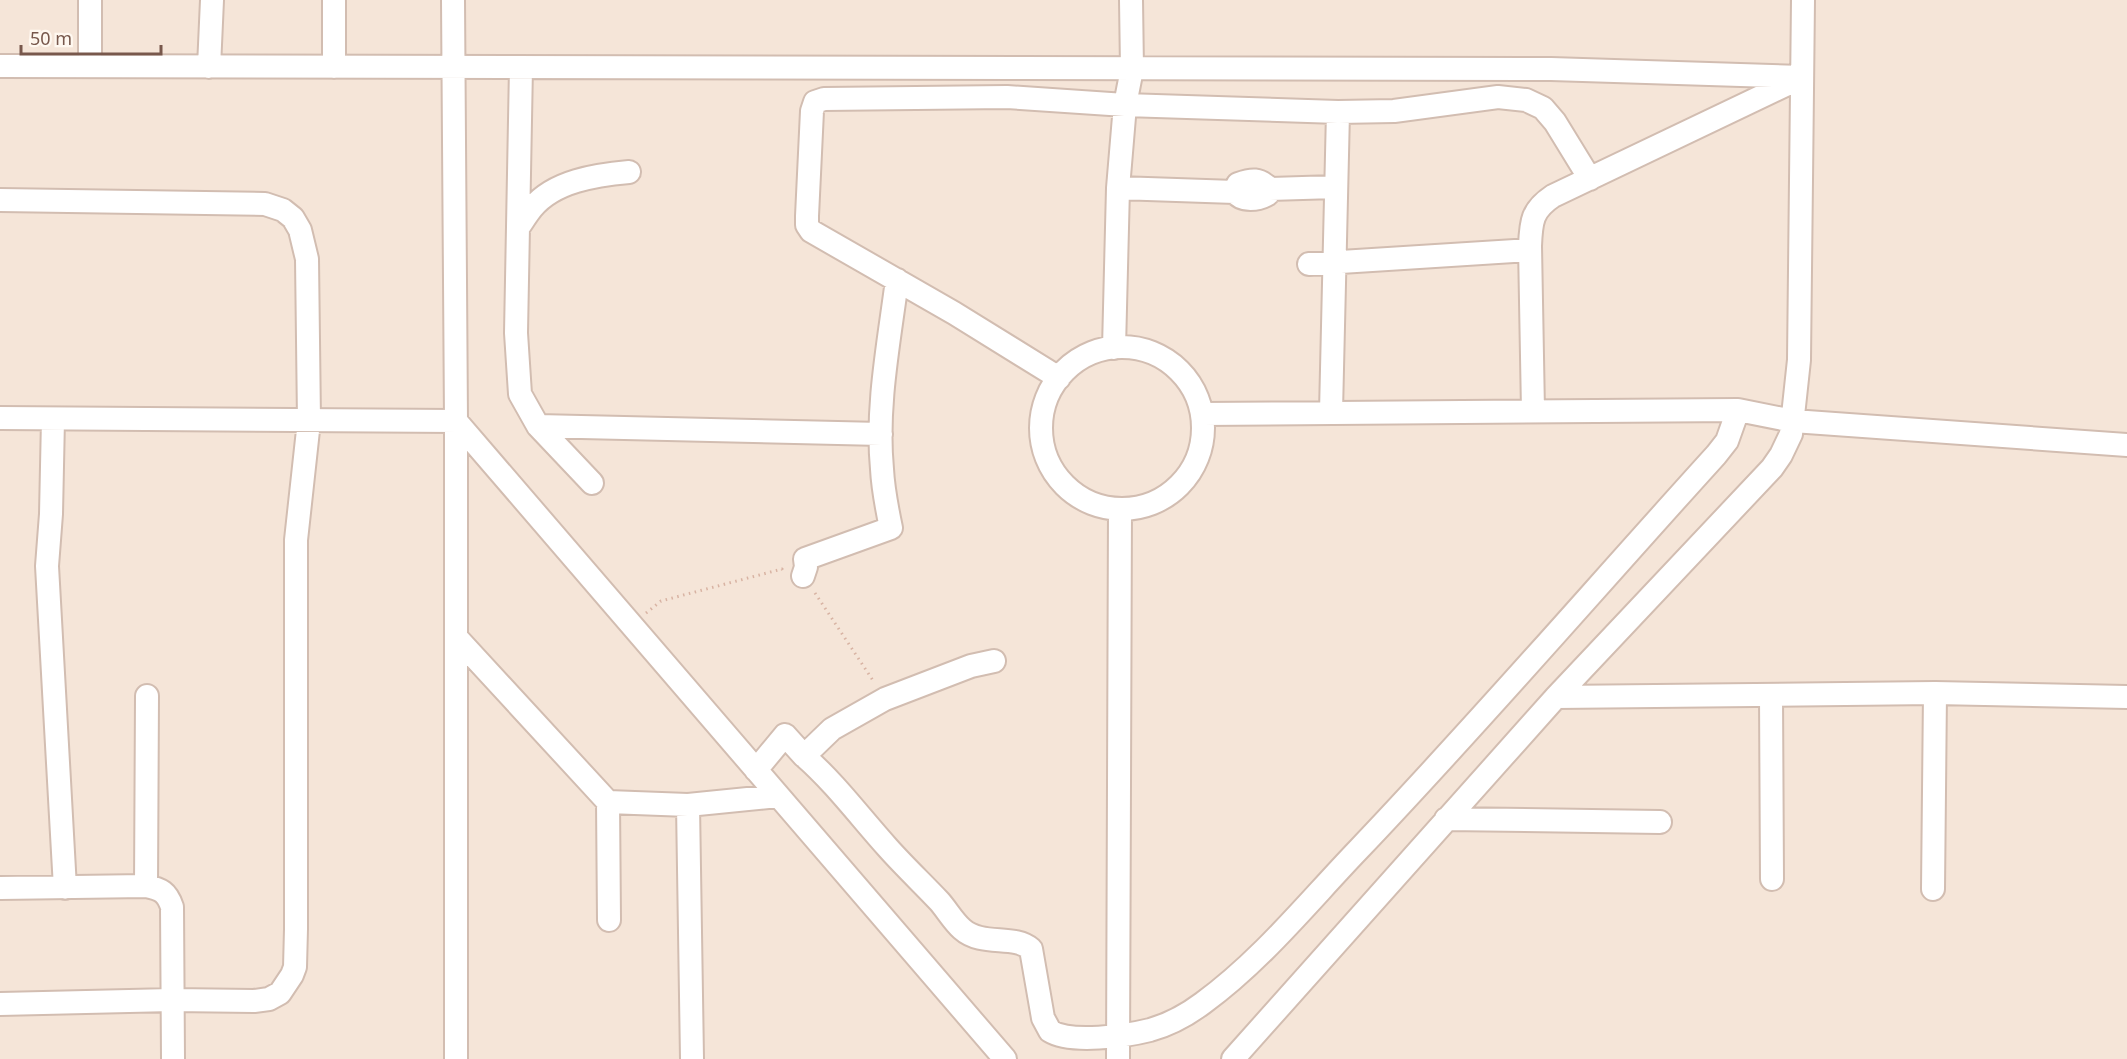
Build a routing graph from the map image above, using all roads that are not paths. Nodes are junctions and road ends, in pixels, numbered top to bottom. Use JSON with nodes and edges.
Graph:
{"nodes":[{"id":1,"x":90,"y":0,"type":"edge"},
{"id":2,"x":212,"y":0,"type":"edge"},
{"id":3,"x":333,"y":0,"type":"edge"},
{"id":4,"x":453,"y":0,"type":"edge"},
{"id":5,"x":1131,"y":0,"type":"edge"},
{"id":6,"x":1803,"y":0,"type":"edge"},
{"id":7,"x":0,"y":66,"type":"edge"},
{"id":8,"x":90,"y":66,"type":"junction"},
{"id":9,"x":334,"y":66,"type":"junction"},
{"id":10,"x":209,"y":67,"type":"junction"},
{"id":11,"x":452,"y":67,"type":"junction"},
{"id":12,"x":521,"y":67,"type":"junction"},
{"id":13,"x":1132,"y":69,"type":"junction"},
{"id":14,"x":1802,"y":77,"type":"junction"},
{"id":15,"x":1125,"y":105,"type":"junction"},
{"id":16,"x":1338,"y":112,"type":"junction"},
{"id":17,"x":629,"y":172,"type":"dead end"},
{"id":18,"x":1590,"y":178,"type":"junction"},
{"id":19,"x":1335,"y":187,"type":"junction"},
{"id":20,"x":1118,"y":188,"type":"junction"},
{"id":21,"x":0,"y":200,"type":"edge"},
{"id":22,"x":518,"y":228,"type":"junction"},
{"id":23,"x":1530,"y":250,"type":"junction"},
{"id":24,"x":1309,"y":264,"type":"dead end"},
{"id":25,"x":1334,"y":264,"type":"junction"},
{"id":26,"x":897,"y":280,"type":"junction"},
{"id":27,"x":1114,"y":348,"type":"junction"},
{"id":28,"x":1059,"y":378,"type":"junction"},
{"id":29,"x":1738,"y":410,"type":"junction"},
{"id":30,"x":1533,"y":411,"type":"junction"},
{"id":31,"x":1331,"y":412,"type":"junction"},
{"id":32,"x":1202,"y":414,"type":"junction"},
{"id":33,"x":0,"y":418,"type":"edge"},
{"id":34,"x":53,"y":419,"type":"junction"},
{"id":35,"x":309,"y":421,"type":"junction"},
{"id":36,"x":456,"y":421,"type":"junction"},
{"id":37,"x":1793,"y":421,"type":"junction"},
{"id":38,"x":538,"y":426,"type":"junction"},
{"id":39,"x":881,"y":434,"type":"junction"},
{"id":40,"x":2127,"y":445,"type":"edge"},
{"id":41,"x":592,"y":483,"type":"dead end"},
{"id":42,"x":1120,"y":509,"type":"junction"},
{"id":43,"x":803,"y":576,"type":"road end"},
{"id":44,"x":456,"y":637,"type":"junction"},
{"id":45,"x":994,"y":662,"type":"dead end"},
{"id":46,"x":1935,"y":693,"type":"junction"},
{"id":47,"x":1771,"y":695,"type":"junction"},
{"id":48,"x":147,"y":696,"type":"dead end"},
{"id":49,"x":1556,"y":697,"type":"junction"},
{"id":50,"x":2127,"y":697,"type":"edge"},
{"id":51,"x":804,"y":756,"type":"junction"},
{"id":52,"x":756,"y":770,"type":"junction"},
{"id":53,"x":778,"y":796,"type":"junction"},
{"id":54,"x":608,"y":802,"type":"junction"},
{"id":55,"x":688,"y":805,"type":"junction"},
{"id":56,"x":1446,"y":819,"type":"junction"},
{"id":57,"x":1660,"y":822,"type":"dead end"},
{"id":58,"x":1772,"y":879,"type":"dead end"},
{"id":59,"x":146,"y":886,"type":"junction"},
{"id":60,"x":0,"y":888,"type":"edge"},
{"id":61,"x":65,"y":888,"type":"junction"},
{"id":62,"x":1933,"y":889,"type":"dead end"},
{"id":63,"x":609,"y":920,"type":"dead end"},
{"id":64,"x":172,"y":1000,"type":"junction"},
{"id":65,"x":0,"y":1004,"type":"edge"},
{"id":66,"x":1118,"y":1035,"type":"junction"},
{"id":67,"x":173,"y":1059,"type":"edge"},
{"id":68,"x":456,"y":1059,"type":"edge"},
{"id":69,"x":692,"y":1059,"type":"edge"},
{"id":70,"x":1005,"y":1059,"type":"edge"},
{"id":71,"x":1118,"y":1059,"type":"edge"},
{"id":72,"x":1233,"y":1059,"type":"edge"}],
"edges":[{"from":1,"to":8,"type":"street"},
{"from":2,"to":10,"type":"street"},
{"from":3,"to":9,"type":"street"},
{"from":4,"to":11,"type":"street"},
{"from":5,"to":13,"type":"street"},
{"from":6,"to":14,"type":"street"},
{"from":7,"to":8,"type":"street"},
{"from":8,"to":10,"type":"street"},
{"from":9,"to":10,"type":"street"},
{"from":9,"to":11,"type":"street"},
{"from":11,"to":12,"type":"street"},
{"from":11,"to":36,"type":"street"},
{"from":12,"to":13,"type":"street"},
{"from":12,"to":22,"type":"street"},
{"from":13,"to":14,"type":"street"},
{"from":13,"to":15,"type":"street"},
{"from":14,"to":18,"type":"street"},
{"from":14,"to":37,"type":"street"},
{"from":15,"to":16,"type":"street"},
{"from":15,"to":20,"type":"street"},
{"from":15,"to":26,"type":"street"},
{"from":16,"to":18,"type":"street"},
{"from":16,"to":19,"type":"street"},
{"from":17,"to":22,"type":"street"},
{"from":18,"to":23,"type":"street"},
{"from":19,"to":20,"type":"street"},
{"from":19,"to":25,"type":"street"},
{"from":20,"to":27,"type":"street"},
{"from":21,"to":35,"type":"street"},
{"from":22,"to":38,"type":"street"},
{"from":23,"to":25,"type":"street"},
{"from":23,"to":30,"type":"street"},
{"from":24,"to":25,"type":"street"},
{"from":25,"to":31,"type":"street"},
{"from":26,"to":28,"type":"street"},
{"from":26,"to":39,"type":"street"},
{"from":27,"to":28,"type":"street"},
{"from":27,"to":32,"type":"street"},
{"from":28,"to":42,"type":"street"},
{"from":29,"to":30,"type":"street"},
{"from":29,"to":37,"type":"street"},
{"from":29,"to":66,"type":"street"},
{"from":30,"to":31,"type":"street"},
{"from":31,"to":32,"type":"street"},
{"from":32,"to":42,"type":"street"},
{"from":33,"to":34,"type":"street"},
{"from":34,"to":35,"type":"street"},
{"from":34,"to":61,"type":"street"},
{"from":35,"to":36,"type":"street"},
{"from":35,"to":64,"type":"street"},
{"from":36,"to":44,"type":"street"},
{"from":36,"to":52,"type":"street"},
{"from":37,"to":40,"type":"street"},
{"from":37,"to":49,"type":"street"},
{"from":38,"to":39,"type":"street"},
{"from":38,"to":41,"type":"street"},
{"from":39,"to":43,"type":"street"},
{"from":42,"to":66,"type":"street"},
{"from":44,"to":54,"type":"street"},
{"from":44,"to":68,"type":"street"},
{"from":45,"to":51,"type":"street"},
{"from":46,"to":47,"type":"street"},
{"from":46,"to":50,"type":"street"},
{"from":46,"to":62,"type":"street"},
{"from":47,"to":49,"type":"street"},
{"from":47,"to":58,"type":"street"},
{"from":48,"to":59,"type":"street"},
{"from":49,"to":56,"type":"street"},
{"from":51,"to":52,"type":"street"},
{"from":51,"to":66,"type":"street"},
{"from":52,"to":53,"type":"street"},
{"from":53,"to":55,"type":"street"},
{"from":53,"to":70,"type":"street"},
{"from":54,"to":55,"type":"street"},
{"from":54,"to":63,"type":"street"},
{"from":55,"to":69,"type":"street"},
{"from":56,"to":57,"type":"street"},
{"from":56,"to":72,"type":"street"},
{"from":59,"to":61,"type":"street"},
{"from":59,"to":64,"type":"street"},
{"from":60,"to":61,"type":"street"},
{"from":64,"to":65,"type":"street"},
{"from":64,"to":67,"type":"street"},
{"from":66,"to":71,"type":"street"}]}
